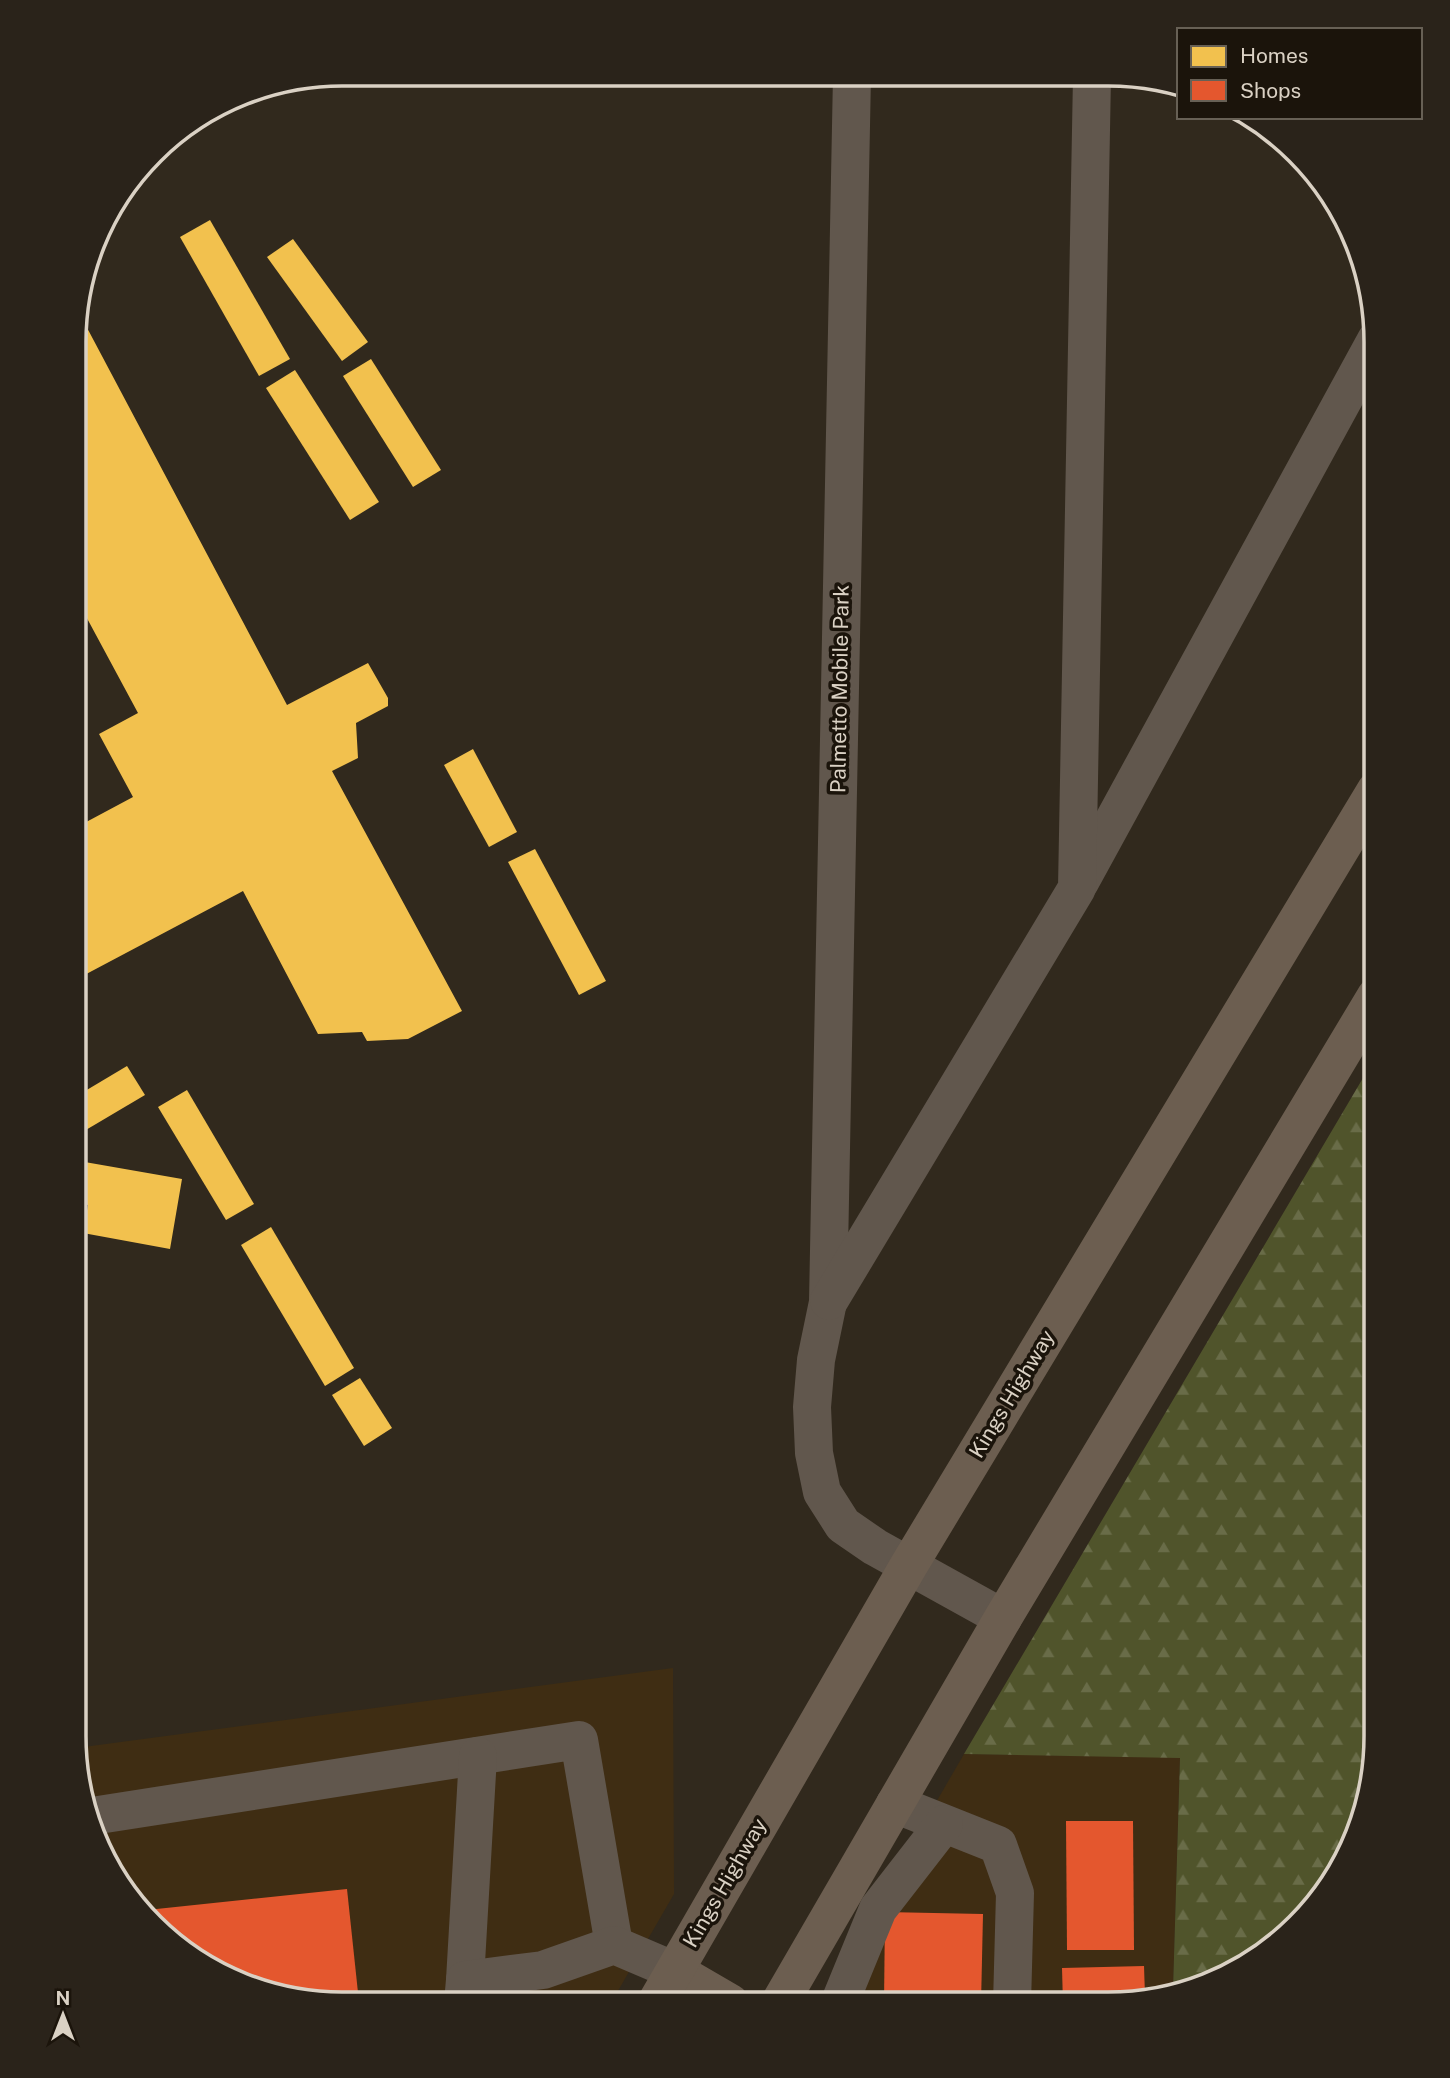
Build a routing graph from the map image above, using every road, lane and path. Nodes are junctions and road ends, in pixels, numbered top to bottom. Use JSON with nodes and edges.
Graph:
{"nodes":[{"id":1,"x":852,"y":86,"type":"edge"},
{"id":2,"x":1093,"y":86,"type":"edge"},
{"id":3,"x":1364,"y":362,"type":"edge"},
{"id":4,"x":1364,"y":810,"type":"edge"},
{"id":5,"x":1077,"y":888,"type":"junction"},
{"id":6,"x":1364,"y":1016,"type":"edge"},
{"id":7,"x":828,"y":1302,"type":"junction"},
{"id":8,"x":909,"y":1564,"type":"junction"},
{"id":9,"x":1003,"y":1618,"type":"junction"},
{"id":10,"x":478,"y":1756,"type":"junction"},
{"id":11,"x":895,"y":1804,"type":"junction"},
{"id":12,"x":98,"y":1815,"type":"edge"},
{"id":13,"x":944,"y":1824,"type":"junction"},
{"id":14,"x":614,"y":1945,"type":"junction"},
{"id":15,"x":666,"y":1987,"type":"edge"},
{"id":16,"x":464,"y":1992,"type":"edge"},
{"id":17,"x":686,"y":1992,"type":"edge"},
{"id":18,"x":786,"y":1992,"type":"edge"},
{"id":19,"x":844,"y":1992,"type":"edge"},
{"id":20,"x":1012,"y":1992,"type":"edge"}],
"edges":[{"from":1,"to":7,"type":"street","name":"Palmetto Mobile Park"},
{"from":2,"to":5,"type":"street","name":"Palmetto Mobile Park"},
{"from":3,"to":5,"type":"street","name":"Palmetto Mobile Park"},
{"from":4,"to":8,"type":"main road","name":"Kings Highway"},
{"from":5,"to":7,"type":"street","name":"Palmetto Mobile Park"},
{"from":6,"to":9,"type":"main road"},
{"from":7,"to":8,"type":"street","name":"Palmetto Mobile Park"},
{"from":8,"to":9,"type":"street","name":"Palmetto Mobile Park"},
{"from":8,"to":15,"type":"main road","name":"Kings Highway"},
{"from":9,"to":11,"type":"main road"},
{"from":10,"to":12,"type":"street"},
{"from":10,"to":14,"type":"street"},
{"from":10,"to":16,"type":"street"},
{"from":11,"to":13,"type":"street"},
{"from":11,"to":18,"type":"main road"},
{"from":13,"to":19,"type":"street"},
{"from":13,"to":20,"type":"street"},
{"from":14,"to":15,"type":"street"},
{"from":14,"to":16,"type":"street"},
{"from":15,"to":17,"type":"main road"}]}
